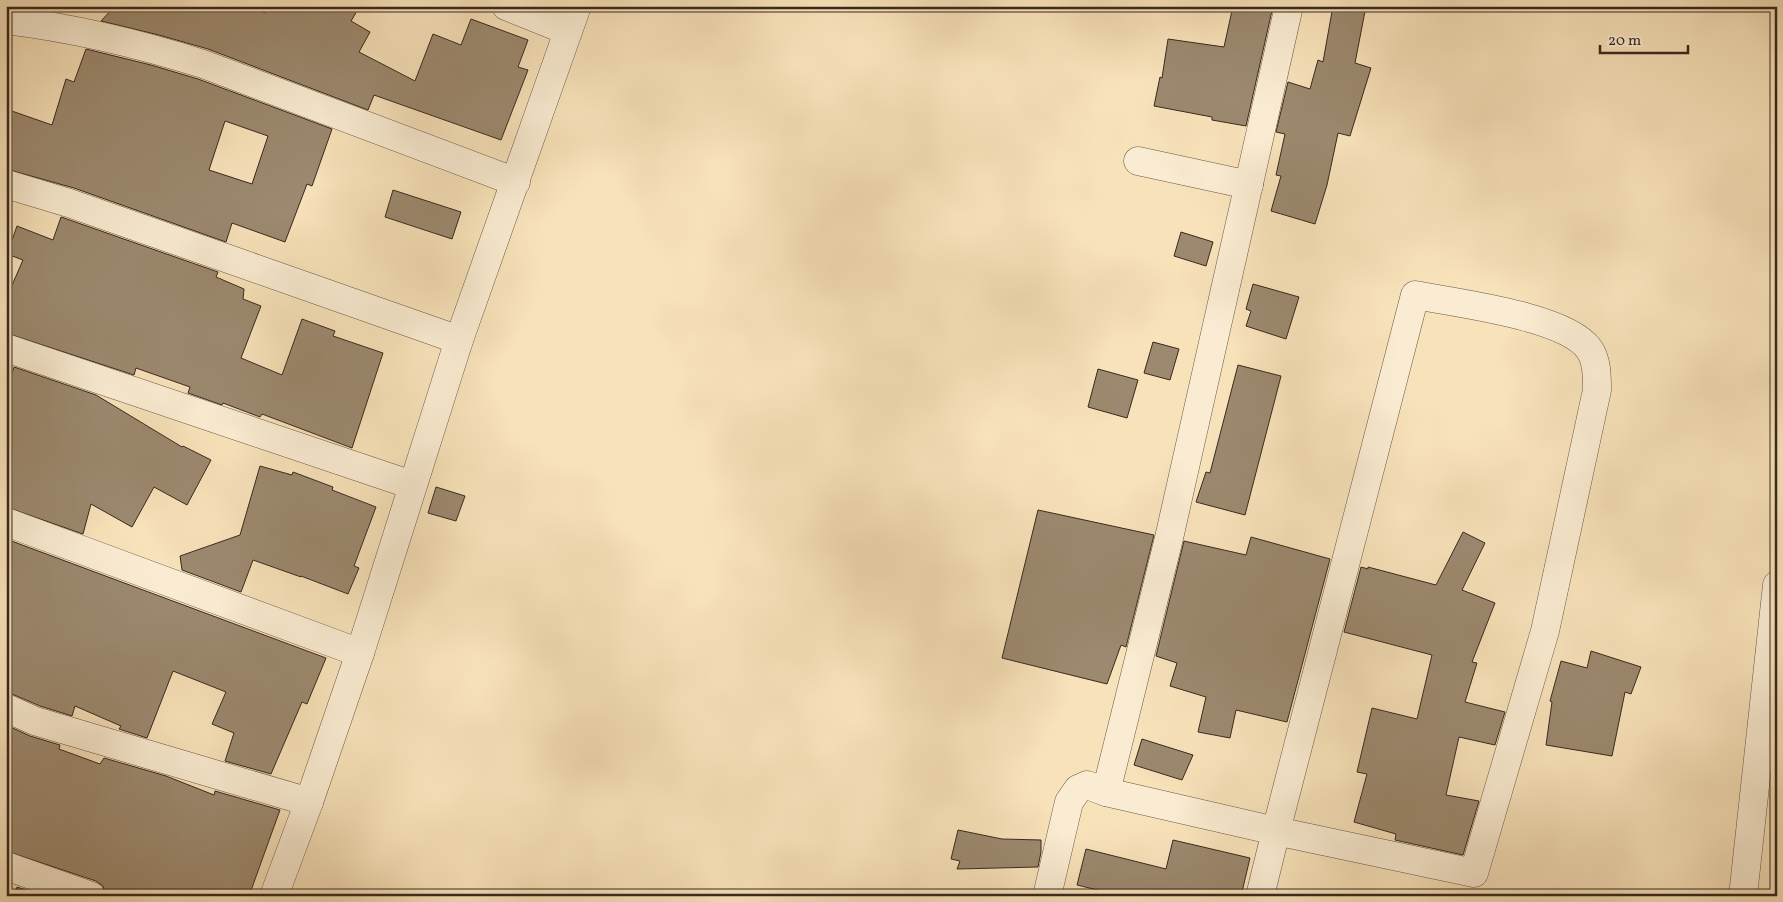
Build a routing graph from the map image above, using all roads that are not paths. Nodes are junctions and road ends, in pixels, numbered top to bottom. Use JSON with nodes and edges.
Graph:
{"nodes":[{"id":1,"x":506,"y":6,"type":"edge"},
{"id":2,"x":1289,"y":6,"type":"edge"},
{"id":3,"x":572,"y":18,"type":"edge"},
{"id":4,"x":6,"y":20,"type":"edge"},
{"id":5,"x":1138,"y":161,"type":"dead end"},
{"id":6,"x":516,"y":182,"type":"junction"},
{"id":7,"x":6,"y":184,"type":"edge"},
{"id":8,"x":1249,"y":185,"type":"junction"},
{"id":9,"x":459,"y":340,"type":"junction"},
{"id":10,"x":6,"y":348,"type":"edge"},
{"id":11,"x":412,"y":486,"type":"junction"},
{"id":12,"x":6,"y":522,"type":"edge"},
{"id":13,"x":1777,"y":585,"type":"edge"},
{"id":14,"x":360,"y":653,"type":"junction"},
{"id":15,"x":6,"y":708,"type":"edge"},
{"id":16,"x":1106,"y":792,"type":"junction"},
{"id":17,"x":309,"y":802,"type":"junction"},
{"id":18,"x":1276,"y":831,"type":"junction"},
{"id":19,"x":6,"y":866,"type":"edge"},
{"id":20,"x":91,"y":896,"type":"edge"},
{"id":21,"x":274,"y":896,"type":"edge"},
{"id":22,"x":1047,"y":896,"type":"edge"},
{"id":23,"x":1260,"y":896,"type":"edge"},
{"id":24,"x":1743,"y":896,"type":"edge"}],
"edges":[{"from":1,"to":3,"type":"street"},
{"from":2,"to":8,"type":"street"},
{"from":3,"to":6,"type":"street"},
{"from":4,"to":6,"type":"street"},
{"from":5,"to":8,"type":"street"},
{"from":6,"to":9,"type":"street"},
{"from":7,"to":9,"type":"street"},
{"from":8,"to":16,"type":"street"},
{"from":9,"to":11,"type":"street"},
{"from":10,"to":11,"type":"street"},
{"from":11,"to":14,"type":"street"},
{"from":12,"to":14,"type":"street"},
{"from":13,"to":24,"type":"street"},
{"from":14,"to":17,"type":"street"},
{"from":15,"to":17,"type":"street"},
{"from":16,"to":18,"type":"street"},
{"from":16,"to":22,"type":"street"},
{"from":17,"to":21,"type":"street"},
{"from":18,"to":18,"type":"street"},
{"from":18,"to":23,"type":"street"},
{"from":19,"to":20,"type":"street"}]}
